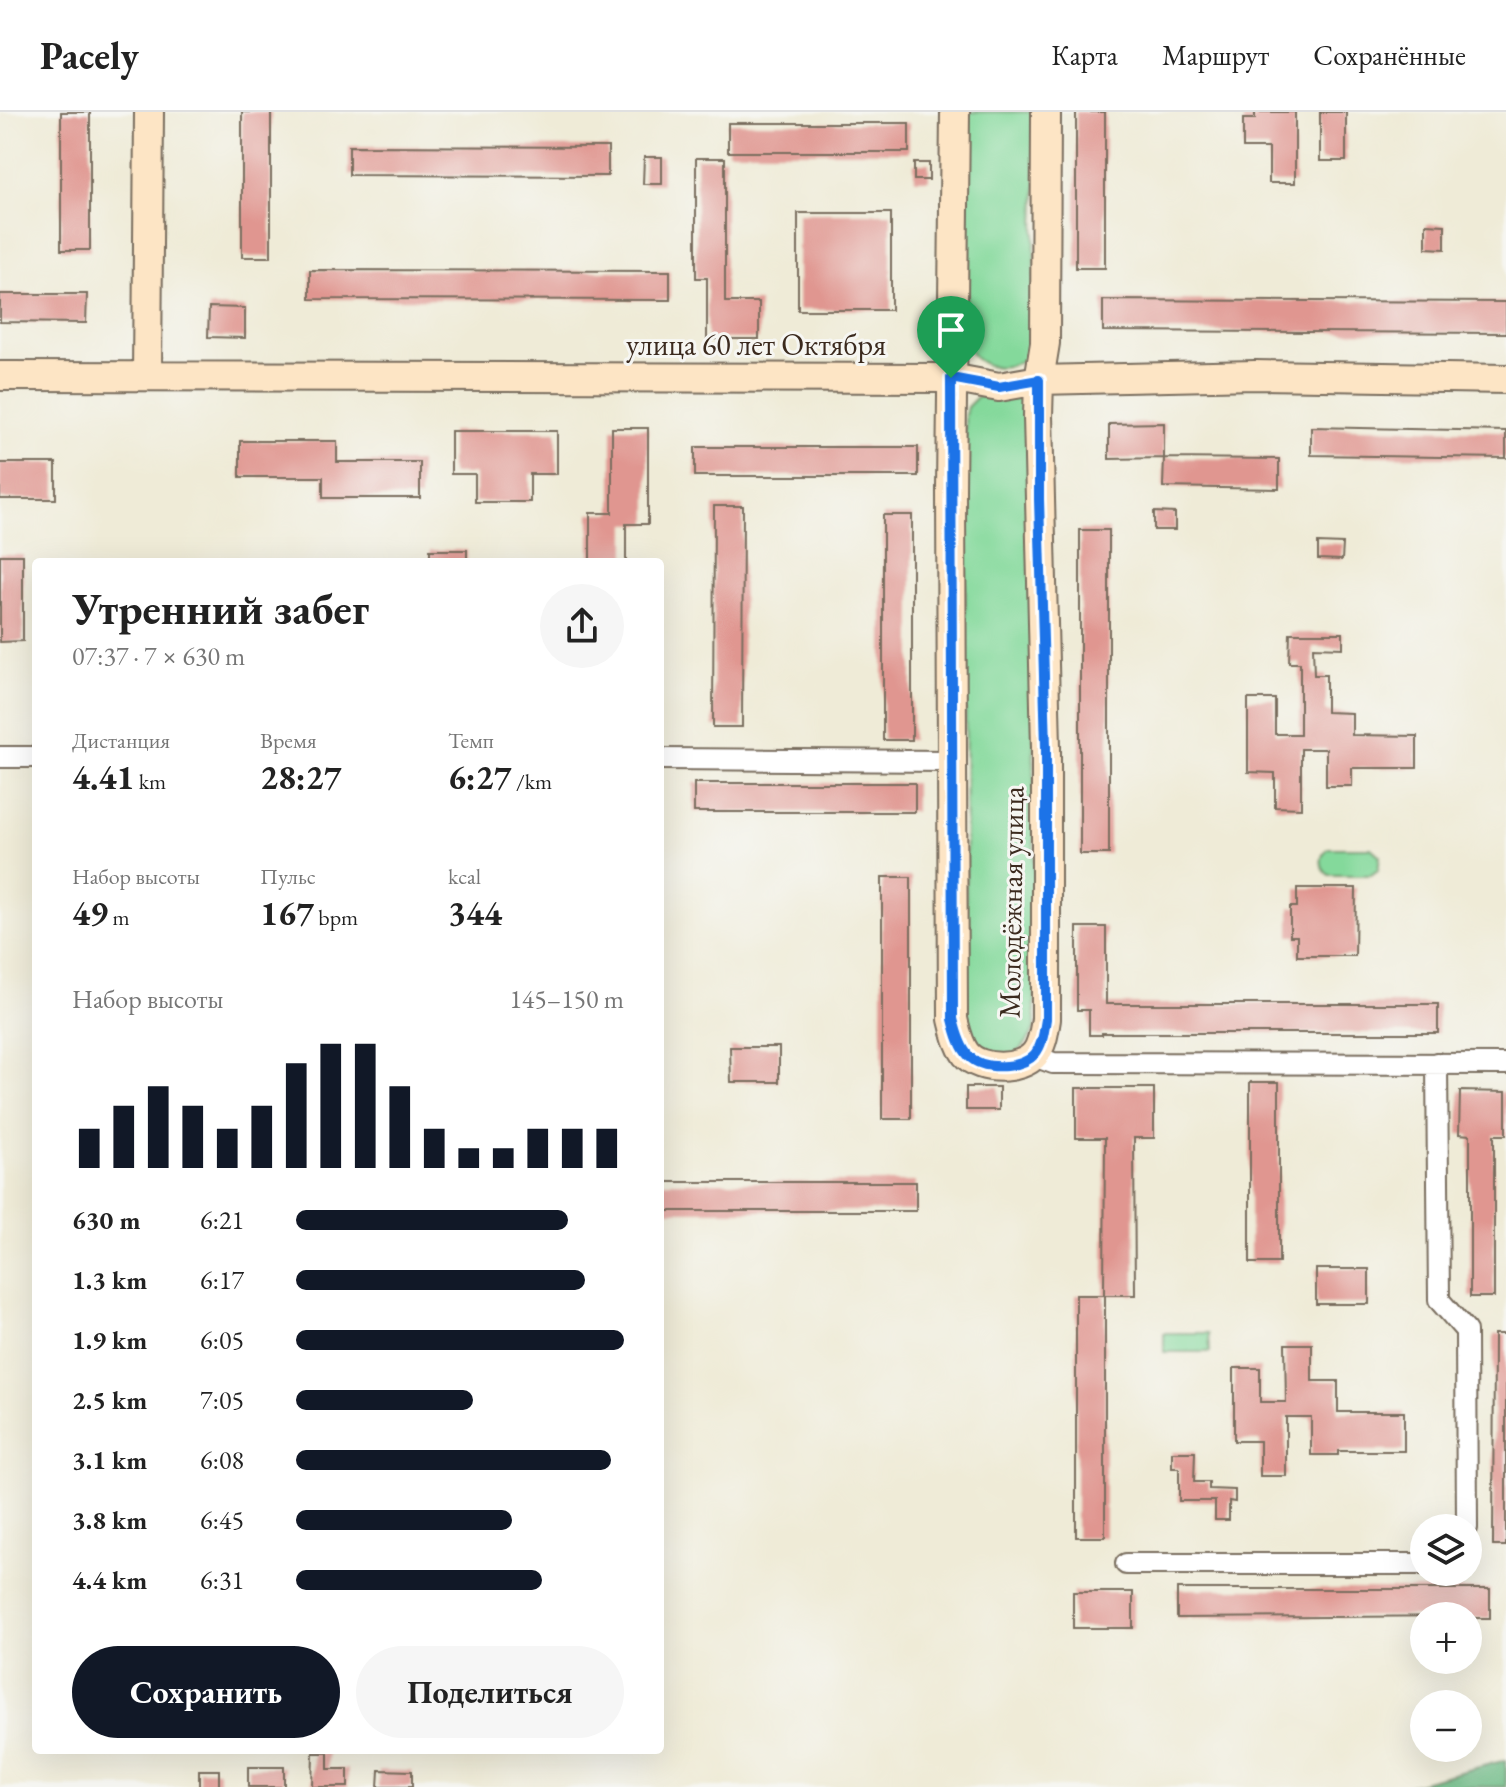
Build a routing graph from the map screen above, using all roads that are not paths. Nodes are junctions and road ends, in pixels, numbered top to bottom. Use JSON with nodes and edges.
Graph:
{"nodes":[{"id":1,"x":149,"y":112,"type":"edge"},
{"id":2,"x":955,"y":112,"type":"edge"},
{"id":3,"x":1046,"y":112,"type":"edge"},
{"id":4,"x":0,"y":376,"type":"edge"},
{"id":5,"x":147,"y":376,"type":"junction"},
{"id":6,"x":951,"y":378,"type":"junction"},
{"id":7,"x":1506,"y":379,"type":"edge"},
{"id":8,"x":1039,"y":380,"type":"junction"},
{"id":9,"x":0,"y":757,"type":"edge"},
{"id":10,"x":32,"y":757,"type":"edge"},
{"id":11,"x":664,"y":759,"type":"edge"},
{"id":12,"x":953,"y":761,"type":"junction"},
{"id":13,"x":1034,"y":1056,"type":"junction"},
{"id":14,"x":1437,"y":1063,"type":"junction"},
{"id":15,"x":1506,"y":1064,"type":"edge"},
{"id":16,"x":1467,"y":1514,"type":"edge"},
{"id":17,"x":1126,"y":1564,"type":"dead end"},
{"id":18,"x":1410,"y":1564,"type":"edge"}],
"edges":[{"from":1,"to":5,"type":"main road"},
{"from":2,"to":6,"type":"main road","name":"Молодёжная улица"},
{"from":3,"to":8,"type":"main road","name":"Молодёжная улица"},
{"from":4,"to":5,"type":"main road","name":"улица 60 лет Октября"},
{"from":5,"to":6,"type":"main road","name":"улица 60 лет Октября"},
{"from":6,"to":8,"type":"main road","name":"улица 60 лет Октября"},
{"from":6,"to":12,"type":"main road","name":"Молодёжная улица"},
{"from":7,"to":8,"type":"main road","name":"улица 60 лет Октября"},
{"from":8,"to":13,"type":"main road","name":"Молодёжная улица"},
{"from":9,"to":10,"type":"street"},
{"from":11,"to":12,"type":"street"},
{"from":12,"to":13,"type":"main road","name":"Молодёжная улица"},
{"from":13,"to":14,"type":"street"},
{"from":14,"to":15,"type":"street"},
{"from":14,"to":16,"type":"street"},
{"from":17,"to":18,"type":"street"}]}
